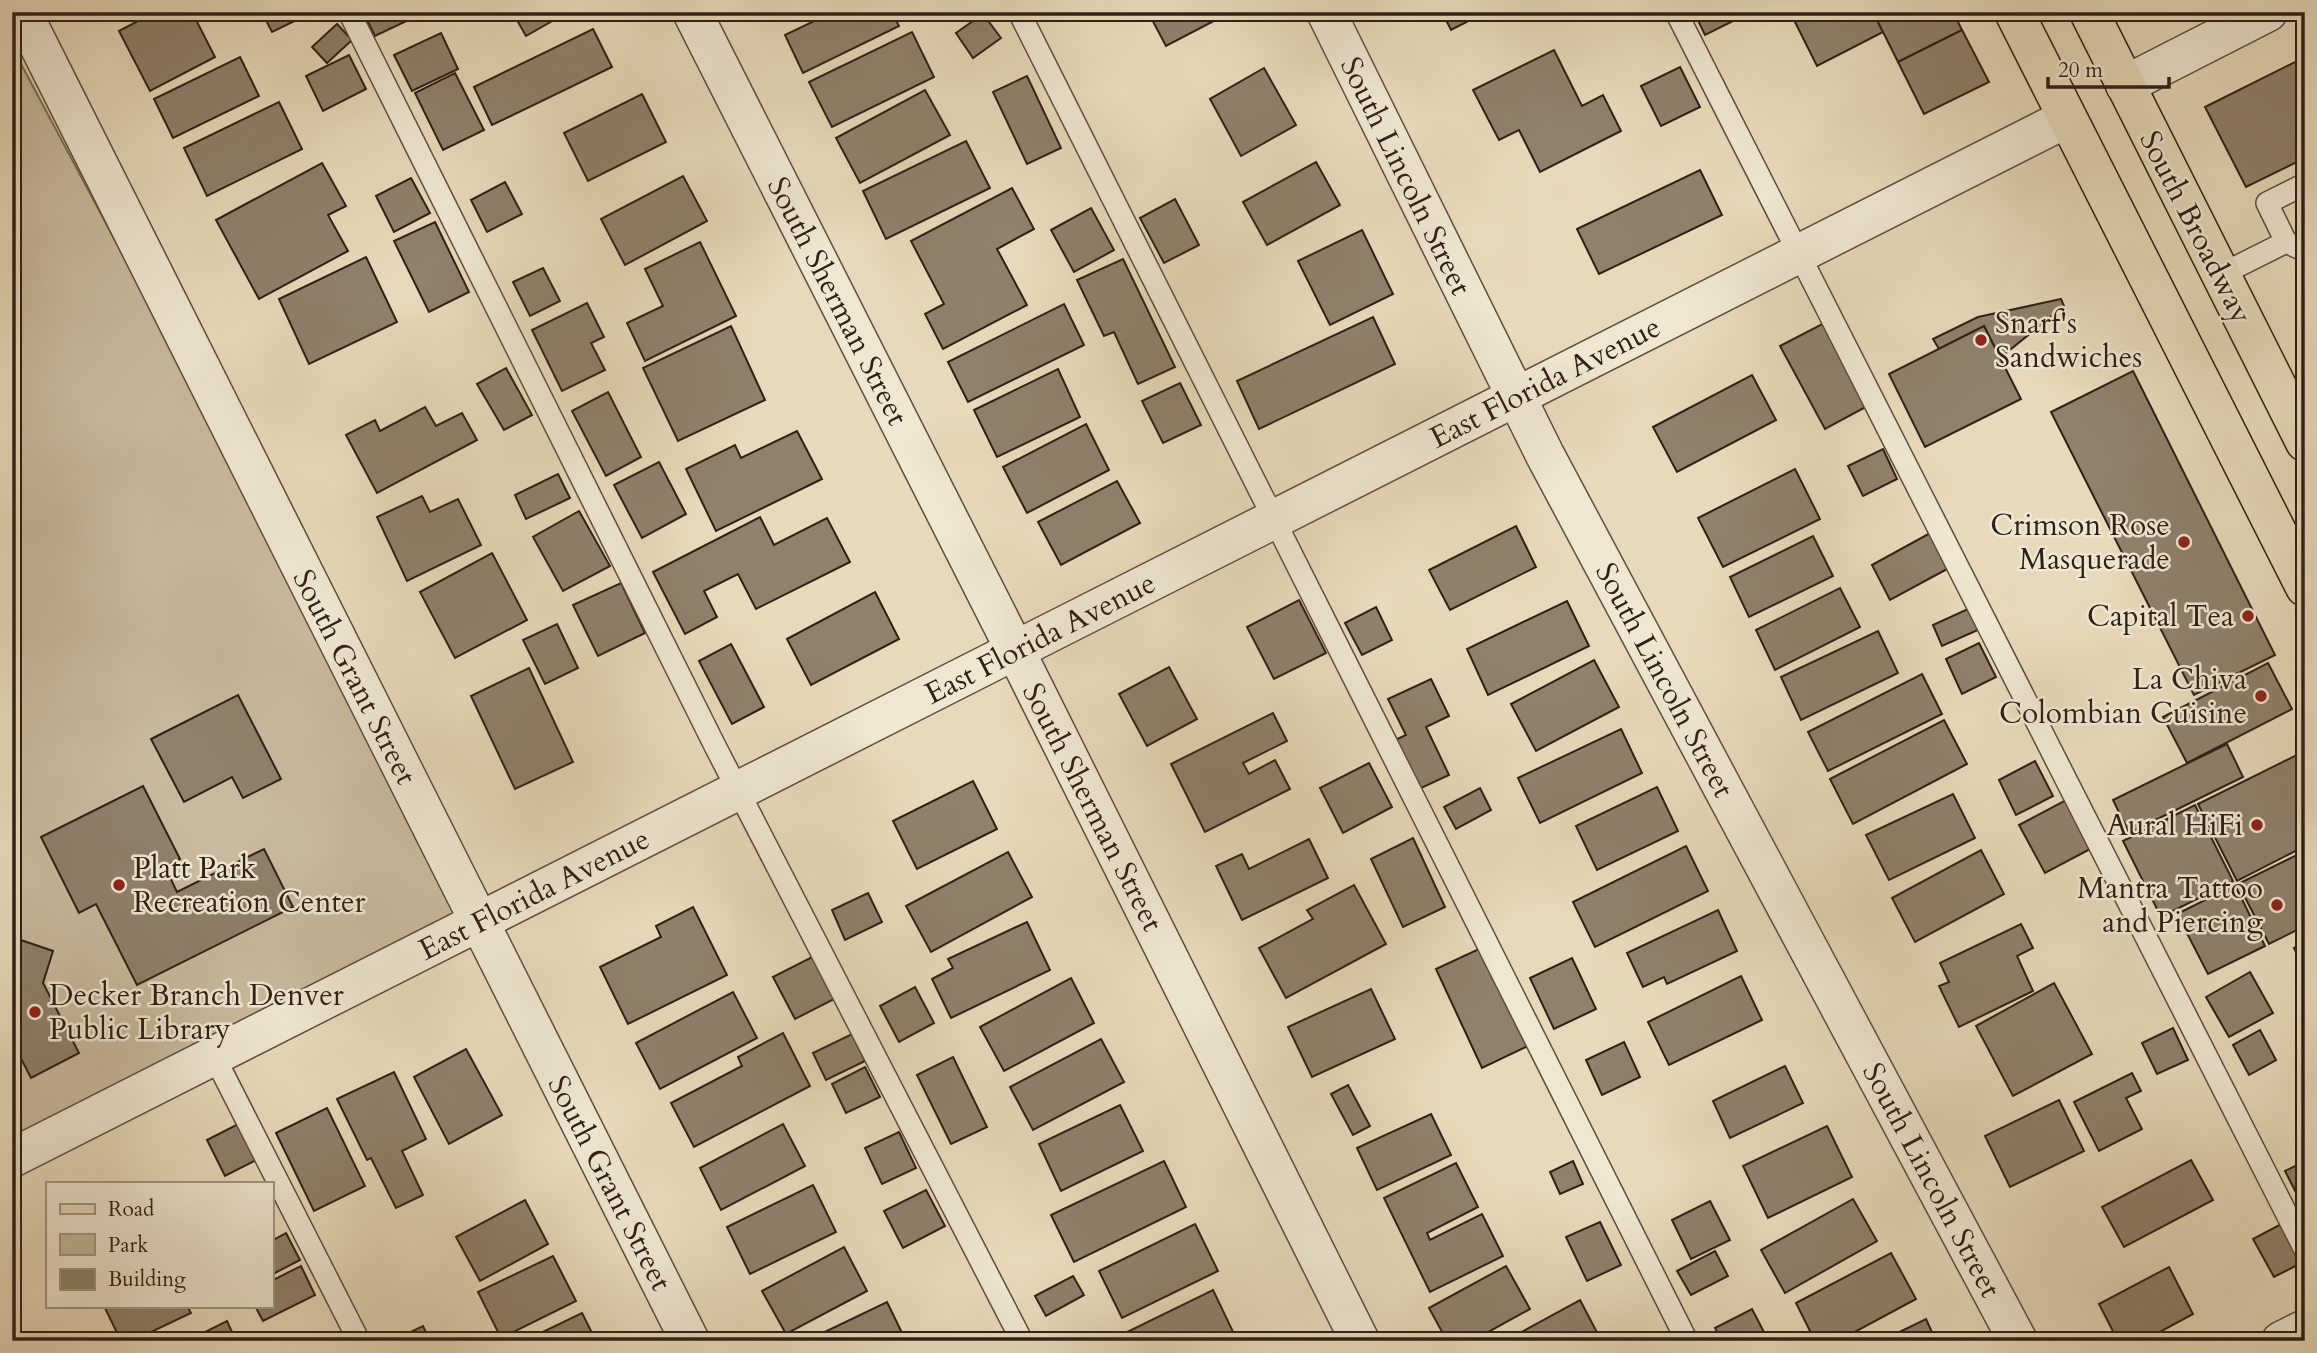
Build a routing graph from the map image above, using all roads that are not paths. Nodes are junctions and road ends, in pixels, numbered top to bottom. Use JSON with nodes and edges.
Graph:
{"nodes":[{"id":1,"x":22,"y":12,"type":"edge"},
{"id":2,"x":349,"y":12,"type":"edge"},
{"id":3,"x":692,"y":12,"type":"edge"},
{"id":4,"x":1019,"y":12,"type":"edge"},
{"id":5,"x":1326,"y":12,"type":"edge"},
{"id":6,"x":1676,"y":12,"type":"edge"},
{"id":7,"x":2014,"y":12,"type":"edge"},
{"id":8,"x":2088,"y":12,"type":"edge"},
{"id":9,"x":2268,"y":12,"type":"edge"},
{"id":10,"x":2224,"y":22,"type":"edge"},
{"id":11,"x":2124,"y":85,"type":"junction"},
{"id":12,"x":2067,"y":118,"type":"junction"},
{"id":13,"x":2305,"y":184,"type":"edge"},
{"id":14,"x":2296,"y":246,"type":"edge"},
{"id":15,"x":1800,"y":253,"type":"junction"},
{"id":16,"x":2220,"y":275,"type":"junction"},
{"id":17,"x":1515,"y":397,"type":"junction"},
{"id":18,"x":2301,"y":427,"type":"edge"},
{"id":19,"x":1273,"y":520,"type":"junction"},
{"id":20,"x":2305,"y":587,"type":"edge"},
{"id":21,"x":1015,"y":650,"type":"junction"},
{"id":22,"x":738,"y":791,"type":"junction"},
{"id":23,"x":478,"y":922,"type":"junction"},
{"id":24,"x":214,"y":1056,"type":"junction"},
{"id":25,"x":12,"y":1158,"type":"edge"},
{"id":26,"x":2305,"y":1250,"type":"edge"},
{"id":27,"x":2305,"y":1329,"type":"edge"},
{"id":28,"x":359,"y":1341,"type":"edge"},
{"id":29,"x":690,"y":1341,"type":"edge"},
{"id":30,"x":1022,"y":1341,"type":"edge"},
{"id":31,"x":1360,"y":1341,"type":"edge"},
{"id":32,"x":1687,"y":1341,"type":"edge"},
{"id":33,"x":2018,"y":1341,"type":"edge"},
{"id":34,"x":2281,"y":1341,"type":"edge"}],
"edges":[{"from":1,"to":23,"type":"street","name":"South Grant Street"},
{"from":2,"to":22,"type":"lane"},
{"from":3,"to":21,"type":"street","name":"South Sherman Street"},
{"from":4,"to":19,"type":"lane"},
{"from":5,"to":17,"type":"street","name":"South Lincoln Street"},
{"from":6,"to":15,"type":"lane"},
{"from":7,"to":12,"type":"main road"},
{"from":8,"to":11,"type":"main road","name":"South Broadway"},
{"from":9,"to":10,"type":"street"},
{"from":10,"to":11,"type":"street"},
{"from":11,"to":16,"type":"main road","name":"South Broadway"},
{"from":12,"to":15,"type":"street","name":"East Florida Avenue"},
{"from":12,"to":20,"type":"main road"},
{"from":13,"to":14,"type":"lane"},
{"from":14,"to":16,"type":"lane"},
{"from":15,"to":17,"type":"street","name":"East Florida Avenue"},
{"from":15,"to":26,"type":"lane"},
{"from":16,"to":18,"type":"main road","name":"South Broadway"},
{"from":17,"to":19,"type":"street","name":"East Florida Avenue"},
{"from":17,"to":33,"type":"street","name":"South Lincoln Street"},
{"from":19,"to":21,"type":"street","name":"East Florida Avenue"},
{"from":19,"to":32,"type":"lane"},
{"from":21,"to":22,"type":"street","name":"East Florida Avenue"},
{"from":21,"to":31,"type":"street","name":"South Sherman Street"},
{"from":22,"to":23,"type":"street","name":"East Florida Avenue"},
{"from":22,"to":30,"type":"lane"},
{"from":23,"to":24,"type":"street","name":"East Florida Avenue"},
{"from":23,"to":29,"type":"street","name":"South Grant Street"},
{"from":24,"to":25,"type":"street","name":"East Florida Avenue"},
{"from":24,"to":28,"type":"lane"},
{"from":27,"to":34,"type":"street"}]}
